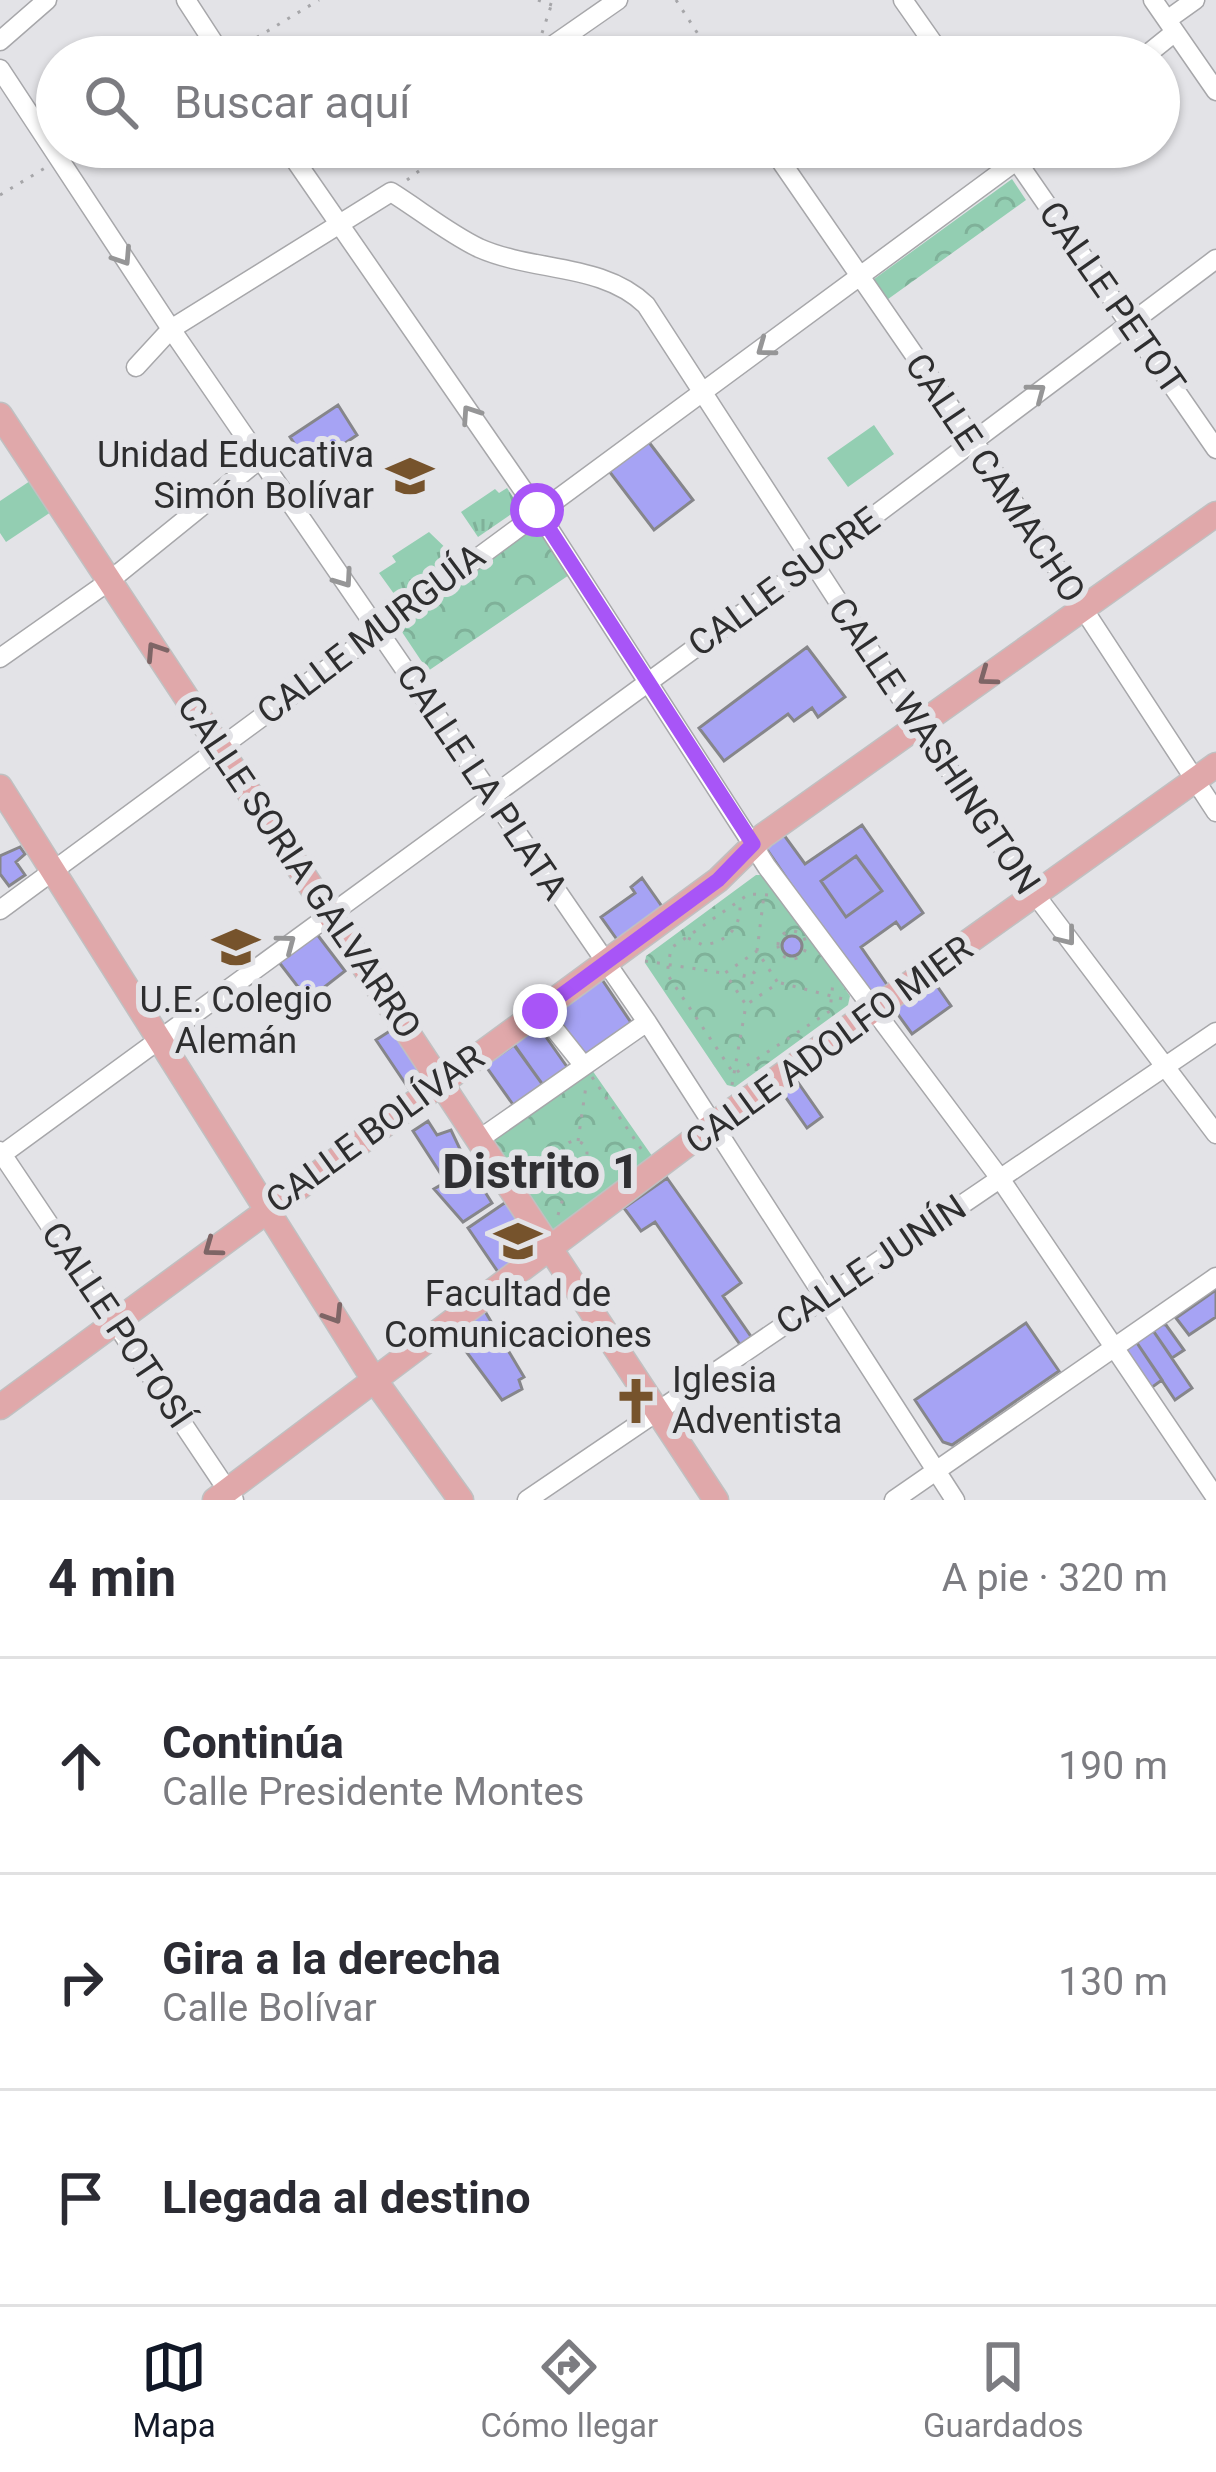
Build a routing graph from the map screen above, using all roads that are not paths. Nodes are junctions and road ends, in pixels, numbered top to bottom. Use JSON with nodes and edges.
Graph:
{"nodes":[{"id":1,"x":47,"y":0,"type":"edge"},
{"id":2,"x":186,"y":0,"type":"edge"},
{"id":3,"x":618,"y":0,"type":"edge"},
{"id":4,"x":903,"y":0,"type":"edge"},
{"id":5,"x":1154,"y":0,"type":"edge"},
{"id":6,"x":1195,"y":0,"type":"edge"},
{"id":7,"x":1171,"y":26,"type":"junction"},
{"id":8,"x":210,"y":36,"type":"edge"},
{"id":9,"x":557,"y":36,"type":"edge"},
{"id":10,"x":928,"y":36,"type":"edge"},
{"id":11,"x":1162,"y":36,"type":"edge"},
{"id":12,"x":1178,"y":36,"type":"edge"},
{"id":13,"x":1180,"y":39,"type":"edge"},
{"id":14,"x":0,"y":41,"type":"edge"},
{"id":15,"x":0,"y":69,"type":"edge"},
{"id":16,"x":1216,"y":91,"type":"edge"},
{"id":17,"x":36,"y":124,"type":"edge"},
{"id":18,"x":65,"y":168,"type":"edge"},
{"id":19,"x":301,"y":168,"type":"edge"},
{"id":20,"x":785,"y":168,"type":"edge"},
{"id":21,"x":995,"y":168,"type":"edge"},
{"id":22,"x":1022,"y":168,"type":"edge"},
{"id":23,"x":339,"y":222,"type":"junction"},
{"id":24,"x":1216,"y":259,"type":"edge"},
{"id":25,"x":860,"y":279,"type":"junction"},
{"id":26,"x":1131,"y":322,"type":"junction"},
{"id":27,"x":171,"y":329,"type":"junction"},
{"id":28,"x":136,"y":367,"type":"dead end"},
{"id":29,"x":700,"y":395,"type":"junction"},
{"id":30,"x":0,"y":415,"type":"edge"},
{"id":31,"x":973,"y":440,"type":"junction"},
{"id":32,"x":1216,"y":449,"type":"edge"},
{"id":33,"x":260,"y":459,"type":"junction"},
{"id":34,"x":537,"y":510,"type":"junction"},
{"id":35,"x":1216,"y":514,"type":"edge"},
{"id":36,"x":810,"y":564,"type":"junction"},
{"id":37,"x":108,"y":582,"type":"junction"},
{"id":38,"x":1082,"y":609,"type":"junction"},
{"id":39,"x":378,"y":627,"type":"junction"},
{"id":40,"x":0,"y":658,"type":"edge"},
{"id":41,"x":648,"y":682,"type":"junction"},
{"id":42,"x":919,"y":726,"type":"junction"},
{"id":43,"x":219,"y":749,"type":"junction"},
{"id":44,"x":1216,"y":765,"type":"edge"},
{"id":45,"x":1194,"y":780,"type":"junction"},
{"id":46,"x":0,"y":787,"type":"edge"},
{"id":47,"x":492,"y":797,"type":"junction"},
{"id":48,"x":1216,"y":812,"type":"edge"},
{"id":49,"x":753,"y":844,"type":"junction"},
{"id":50,"x":53,"y":872,"type":"junction"},
{"id":51,"x":1037,"y":897,"type":"junction"},
{"id":52,"x":0,"y":910,"type":"edge"},
{"id":53,"x":328,"y":912,"type":"junction"},
{"id":54,"x":604,"y":963,"type":"junction"},
{"id":55,"x":861,"y":1005,"type":"junction"},
{"id":56,"x":540,"y":1011,"type":"junction"},
{"id":57,"x":647,"y":1022,"type":"junction"},
{"id":58,"x":1216,"y":1031,"type":"edge"},
{"id":59,"x":160,"y":1038,"type":"junction"},
{"id":60,"x":1168,"y":1065,"type":"junction"},
{"id":61,"x":584,"y":1066,"type":"junction"},
{"id":62,"x":443,"y":1081,"type":"junction"},
{"id":63,"x":710,"y":1128,"type":"junction"},
{"id":64,"x":1216,"y":1134,"type":"edge"},
{"id":65,"x":481,"y":1138,"type":"junction"},
{"id":66,"x":1,"y":1154,"type":"edge"},
{"id":67,"x":999,"y":1178,"type":"junction"},
{"id":68,"x":267,"y":1208,"type":"junction"},
{"id":69,"x":547,"y":1251,"type":"junction"},
{"id":70,"x":1216,"y":1276,"type":"edge"},
{"id":71,"x":822,"y":1298,"type":"junction"},
{"id":72,"x":114,"y":1319,"type":"junction"},
{"id":73,"x":1112,"y":1345,"type":"junction"},
{"id":74,"x":373,"y":1378,"type":"junction"},
{"id":75,"x":0,"y":1407,"type":"edge"},
{"id":76,"x":659,"y":1413,"type":"junction"},
{"id":77,"x":935,"y":1471,"type":"junction"},
{"id":78,"x":225,"y":1497,"type":"edge"},
{"id":79,"x":1216,"y":1498,"type":"edge"},
{"id":80,"x":461,"y":1500,"type":"edge"},
{"id":81,"x":527,"y":1500,"type":"edge"},
{"id":82,"x":716,"y":1500,"type":"edge"},
{"id":83,"x":894,"y":1500,"type":"edge"},
{"id":84,"x":955,"y":1500,"type":"edge"}],
"edges":[{"from":1,"to":14,"type":"street"},
{"from":2,"to":8,"type":"street"},
{"from":3,"to":9,"type":"street"},
{"from":4,"to":10,"type":"street"},
{"from":5,"to":7,"type":"street"},
{"from":6,"to":7,"type":"street"},
{"from":7,"to":11,"type":"street"},
{"from":7,"to":12,"type":"street"},
{"from":13,"to":16,"type":"street"},
{"from":15,"to":17,"type":"street","name":"CALLE LA PLATA"},
{"from":18,"to":27,"type":"street","name":"CALLE LA PLATA","one_way":true},
{"from":19,"to":23,"type":"street"},
{"from":20,"to":25,"type":"street","name":"CALLE CAMACHO"},
{"from":21,"to":25,"type":"street","name":"CALLE MURGUÍA"},
{"from":22,"to":26,"type":"street","name":"CALLE PETOT"},
{"from":23,"to":27,"type":"street"},
{"from":23,"to":29,"type":"street","name":"CALLE WASHINGTON"},
{"from":34,"to":23,"type":"street","one_way":true},
{"from":24,"to":26,"type":"street","name":"CALLE SUCRE"},
{"from":25,"to":29,"type":"street","name":"CALLE MURGUÍA","one_way":true},
{"from":25,"to":31,"type":"street","name":"CALLE CAMACHO"},
{"from":31,"to":26,"type":"street","name":"CALLE SUCRE","one_way":true},
{"from":26,"to":32,"type":"street","name":"CALLE PETOT"},
{"from":27,"to":28,"type":"street"},
{"from":27,"to":33,"type":"street","name":"CALLE LA PLATA"},
{"from":29,"to":34,"type":"street","name":"CALLE MURGUÍA"},
{"from":29,"to":36,"type":"street","name":"CALLE WASHINGTON"},
{"from":30,"to":37,"type":"main road","name":"CALLE SORIA GALVARRO"},
{"from":31,"to":36,"type":"street","name":"CALLE SUCRE"},
{"from":31,"to":38,"type":"street","name":"CALLE CAMACHO"},
{"from":33,"to":37,"type":"street"},
{"from":33,"to":39,"type":"street","name":"CALLE LA PLATA","one_way":true},
{"from":34,"to":39,"type":"street","name":"CALLE MURGUÍA"},
{"from":34,"to":41,"type":"street"},
{"from":35,"to":38,"type":"main road","name":"CALLE BOLÍVAR"},
{"from":36,"to":41,"type":"street","name":"CALLE SUCRE"},
{"from":36,"to":42,"type":"street","name":"CALLE WASHINGTON"},
{"from":37,"to":40,"type":"street"},
{"from":43,"to":37,"type":"main road","name":"CALLE SORIA GALVARRO","one_way":true},
{"from":38,"to":42,"type":"main road","name":"CALLE BOLÍVAR","one_way":true},
{"from":38,"to":45,"type":"street","name":"CALLE CAMACHO"},
{"from":39,"to":43,"type":"street","name":"CALLE MURGUÍA"},
{"from":39,"to":47,"type":"street","name":"CALLE LA PLATA"},
{"from":41,"to":47,"type":"street","name":"CALLE SUCRE"},
{"from":41,"to":49,"type":"street"},
{"from":42,"to":49,"type":"main road","name":"CALLE BOLÍVAR"},
{"from":42,"to":51,"type":"street","name":"CALLE WASHINGTON"},
{"from":43,"to":50,"type":"street","name":"CALLE MURGUÍA"},
{"from":43,"to":53,"type":"main road","name":"CALLE SORIA GALVARRO"},
{"from":44,"to":45,"type":"main road","name":"CALLE ADOLFO MIER"},
{"from":45,"to":48,"type":"street","name":"CALLE CAMACHO"},
{"from":45,"to":51,"type":"main road","name":"CALLE ADOLFO MIER"},
{"from":46,"to":50,"type":"main road"},
{"from":47,"to":53,"type":"street","name":"CALLE SUCRE"},
{"from":47,"to":54,"type":"street","name":"CALLE LA PLATA"},
{"from":49,"to":54,"type":"main road","name":"CALLE BOLÍVAR"},
{"from":49,"to":55,"type":"street"},
{"from":50,"to":52,"type":"street","name":"CALLE MURGUÍA"},
{"from":50,"to":59,"type":"main road"},
{"from":51,"to":55,"type":"main road","name":"CALLE ADOLFO MIER"},
{"from":51,"to":60,"type":"street","name":"CALLE WASHINGTON","one_way":true},
{"from":59,"to":53,"type":"street","name":"CALLE SUCRE","one_way":true},
{"from":53,"to":62,"type":"main road","name":"CALLE SORIA GALVARRO"},
{"from":54,"to":56,"type":"main road","name":"CALLE BOLÍVAR"},
{"from":54,"to":57,"type":"street","name":"CALLE LA PLATA"},
{"from":55,"to":63,"type":"main road","name":"CALLE ADOLFO MIER"},
{"from":55,"to":67,"type":"street"},
{"from":56,"to":61,"type":"street"},
{"from":56,"to":62,"type":"main road","name":"CALLE BOLÍVAR"},
{"from":57,"to":61,"type":"street"},
{"from":57,"to":63,"type":"street","name":"CALLE LA PLATA"},
{"from":58,"to":60,"type":"street","name":"CALLE JUNÍN"},
{"from":59,"to":66,"type":"street","name":"CALLE SUCRE"},
{"from":59,"to":68,"type":"main road"},
{"from":60,"to":64,"type":"street","name":"CALLE WASHINGTON"},
{"from":60,"to":67,"type":"street","name":"CALLE JUNÍN"},
{"from":61,"to":65,"type":"street"},
{"from":62,"to":65,"type":"main road","name":"CALLE SORIA GALVARRO"},
{"from":62,"to":68,"type":"main road","name":"CALLE BOLÍVAR"},
{"from":63,"to":69,"type":"main road","name":"CALLE ADOLFO MIER"},
{"from":63,"to":71,"type":"street","name":"CALLE LA PLATA"},
{"from":65,"to":69,"type":"main road","name":"CALLE SORIA GALVARRO"},
{"from":66,"to":72,"type":"street","name":"CALLE POTOSÍ"},
{"from":67,"to":71,"type":"street","name":"CALLE JUNÍN"},
{"from":67,"to":73,"type":"street"},
{"from":68,"to":72,"type":"main road","name":"CALLE BOLÍVAR","one_way":true},
{"from":68,"to":74,"type":"main road","one_way":true},
{"from":69,"to":74,"type":"main road","name":"CALLE ADOLFO MIER"},
{"from":69,"to":76,"type":"main road","name":"CALLE SORIA GALVARRO"},
{"from":70,"to":73,"type":"street"},
{"from":71,"to":76,"type":"street","name":"CALLE JUNÍN"},
{"from":71,"to":77,"type":"street","name":"CALLE LA PLATA"},
{"from":72,"to":75,"type":"main road","name":"CALLE BOLÍVAR"},
{"from":72,"to":78,"type":"street","name":"CALLE POTOSÍ"},
{"from":73,"to":77,"type":"street"},
{"from":73,"to":79,"type":"street"},
{"from":74,"to":78,"type":"main road","name":"CALLE ADOLFO MIER"},
{"from":74,"to":80,"type":"main road"},
{"from":76,"to":81,"type":"street","name":"CALLE JUNÍN"},
{"from":76,"to":82,"type":"main road","name":"CALLE SORIA GALVARRO"},
{"from":77,"to":83,"type":"street"},
{"from":77,"to":84,"type":"street","name":"CALLE LA PLATA"}]}
